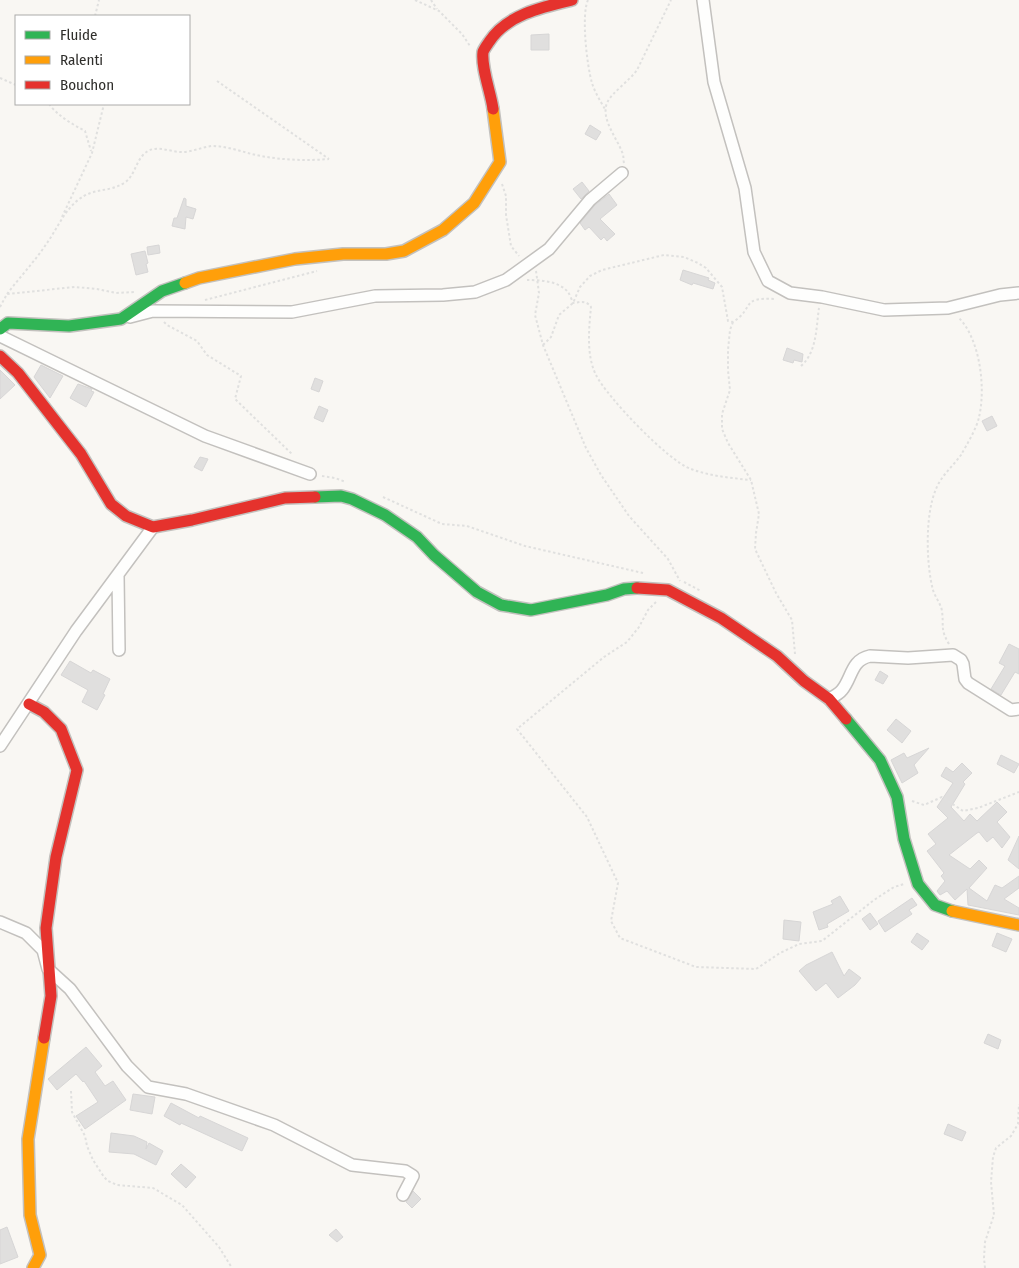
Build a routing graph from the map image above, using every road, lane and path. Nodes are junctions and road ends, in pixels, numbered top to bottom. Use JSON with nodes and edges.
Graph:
{"nodes":[{"id":1,"x":99,"y":0,"type":"edge"},
{"id":2,"x":415,"y":0,"type":"edge"},
{"id":3,"x":431,"y":0,"type":"edge"},
{"id":4,"x":572,"y":0,"type":"edge"},
{"id":5,"x":588,"y":0,"type":"edge"},
{"id":6,"x":670,"y":0,"type":"edge"},
{"id":7,"x":703,"y":0,"type":"edge"},
{"id":8,"x":438,"y":11,"type":"junction"},
{"id":9,"x":95,"y":15,"type":"edge"},
{"id":10,"x":473,"y":50,"type":"dead end"},
{"id":11,"x":0,"y":78,"type":"edge"},
{"id":12,"x":218,"y":81,"type":"dead end"},
{"id":13,"x":15,"y":85,"type":"edge"},
{"id":14,"x":50,"y":105,"type":"edge"},
{"id":15,"x":104,"y":105,"type":"edge"},
{"id":16,"x":606,"y":111,"type":"junction"},
{"id":17,"x":92,"y":153,"type":"junction"},
{"id":18,"x":622,"y":173,"type":"joint"},
{"id":19,"x":502,"y":181,"type":"dead end"},
{"id":20,"x":61,"y":219,"type":"junction"},
{"id":21,"x":533,"y":260,"type":"junction"},
{"id":22,"x":318,"y":271,"type":"dead end"},
{"id":23,"x":506,"y":280,"type":"junction"},
{"id":24,"x":538,"y":280,"type":"junction"},
{"id":25,"x":134,"y":292,"type":"dead end"},
{"id":26,"x":1019,"y":293,"type":"edge"},
{"id":27,"x":7,"y":294,"type":"junction"},
{"id":28,"x":822,"y":297,"type":"junction"},
{"id":29,"x":783,"y":299,"type":"dead end"},
{"id":30,"x":197,"y":301,"type":"dead end"},
{"id":31,"x":573,"y":303,"type":"junction"},
{"id":32,"x":0,"y":308,"type":"edge"},
{"id":33,"x":948,"y":308,"type":"junction"},
{"id":34,"x":153,"y":311,"type":"junction"},
{"id":35,"x":121,"y":319,"type":"junction"},
{"id":36,"x":733,"y":322,"type":"junction"},
{"id":37,"x":0,"y":329,"type":"edge"},
{"id":38,"x":0,"y":336,"type":"edge"},
{"id":39,"x":543,"y":345,"type":"junction"},
{"id":40,"x":0,"y":356,"type":"edge"},
{"id":41,"x":801,"y":366,"type":"dead end"},
{"id":42,"x":310,"y":474,"type":"junction"},
{"id":43,"x":752,"y":480,"type":"junction"},
{"id":44,"x":352,"y":485,"type":"dead end"},
{"id":45,"x":378,"y":496,"type":"dead end"},
{"id":46,"x":153,"y":526,"type":"junction"},
{"id":47,"x":118,"y":575,"type":"junction"},
{"id":48,"x":648,"y":575,"type":"dead end"},
{"id":49,"x":680,"y":581,"type":"junction"},
{"id":50,"x":670,"y":585,"type":"junction"},
{"id":51,"x":705,"y":598,"type":"dead end"},
{"id":52,"x":119,"y":650,"type":"dead end"},
{"id":53,"x":795,"y":654,"type":"dead end"},
{"id":54,"x":953,"y":656,"type":"junction"},
{"id":55,"x":829,"y":699,"type":"junction"},
{"id":56,"x":29,"y":704,"type":"junction"},
{"id":57,"x":1019,"y":709,"type":"edge"},
{"id":58,"x":0,"y":746,"type":"edge"},
{"id":59,"x":1019,"y":792,"type":"edge"},
{"id":60,"x":898,"y":797,"type":"junction"},
{"id":61,"x":918,"y":884,"type":"junction"},
{"id":62,"x":0,"y":922,"type":"edge"},
{"id":63,"x":1019,"y":925,"type":"edge"},
{"id":64,"x":48,"y":969,"type":"junction"},
{"id":65,"x":71,"y":1091,"type":"dead end"},
{"id":66,"x":1019,"y":1104,"type":"edge"},
{"id":67,"x":403,"y":1195,"type":"dead end"},
{"id":68,"x":40,"y":1255,"type":"junction"},
{"id":69,"x":33,"y":1268,"type":"edge"},
{"id":70,"x":41,"y":1268,"type":"edge"},
{"id":71,"x":232,"y":1268,"type":"edge"},
{"id":72,"x":985,"y":1268,"type":"edge"}],
"edges":[{"from":1,"to":9,"type":"path"},
{"from":2,"to":8,"type":"path"},
{"from":3,"to":8,"type":"path"},
{"from":4,"to":35,"type":"street"},
{"from":5,"to":16,"type":"path"},
{"from":6,"to":16,"type":"path"},
{"from":7,"to":28,"type":"street"},
{"from":8,"to":10,"type":"path"},
{"from":11,"to":13,"type":"path"},
{"from":12,"to":20,"type":"path"},
{"from":14,"to":17,"type":"path"},
{"from":15,"to":17,"type":"path"},
{"from":16,"to":18,"type":"path"},
{"from":17,"to":20,"type":"path"},
{"from":18,"to":21,"type":"street"},
{"from":19,"to":21,"type":"path"},
{"from":20,"to":27,"type":"path"},
{"from":21,"to":23,"type":"street"},
{"from":21,"to":24,"type":"path"},
{"from":22,"to":30,"type":"path"},
{"from":23,"to":24,"type":"path"},
{"from":23,"to":34,"type":"street"},
{"from":24,"to":31,"type":"path"},
{"from":24,"to":39,"type":"path"},
{"from":25,"to":27,"type":"path"},
{"from":26,"to":33,"type":"street"},
{"from":27,"to":32,"type":"path"},
{"from":28,"to":33,"type":"street"},
{"from":28,"to":41,"type":"path"},
{"from":29,"to":36,"type":"path"},
{"from":31,"to":36,"type":"path"},
{"from":31,"to":39,"type":"path"},
{"from":31,"to":43,"type":"path"},
{"from":33,"to":54,"type":"path"},
{"from":34,"to":35,"type":"street"},
{"from":34,"to":42,"type":"path"},
{"from":35,"to":37,"type":"street"},
{"from":36,"to":43,"type":"path"},
{"from":38,"to":42,"type":"street"},
{"from":39,"to":49,"type":"path"},
{"from":40,"to":46,"type":"street"},
{"from":42,"to":44,"type":"path"},
{"from":43,"to":53,"type":"path"},
{"from":45,"to":48,"type":"path"},
{"from":46,"to":47,"type":"street"},
{"from":46,"to":50,"type":"street"},
{"from":47,"to":52,"type":"street"},
{"from":47,"to":56,"type":"street"},
{"from":49,"to":50,"type":"path"},
{"from":49,"to":51,"type":"path"},
{"from":50,"to":55,"type":"street"},
{"from":50,"to":61,"type":"path"},
{"from":54,"to":55,"type":"street"},
{"from":54,"to":57,"type":"street"},
{"from":55,"to":60,"type":"street"},
{"from":56,"to":58,"type":"street"},
{"from":56,"to":64,"type":"street"},
{"from":59,"to":60,"type":"path"},
{"from":60,"to":61,"type":"street"},
{"from":61,"to":63,"type":"street"},
{"from":62,"to":64,"type":"street"},
{"from":64,"to":67,"type":"street"},
{"from":64,"to":68,"type":"street"},
{"from":65,"to":71,"type":"path"},
{"from":66,"to":72,"type":"path"},
{"from":68,"to":69,"type":"street"},
{"from":68,"to":70,"type":"street"}]}
